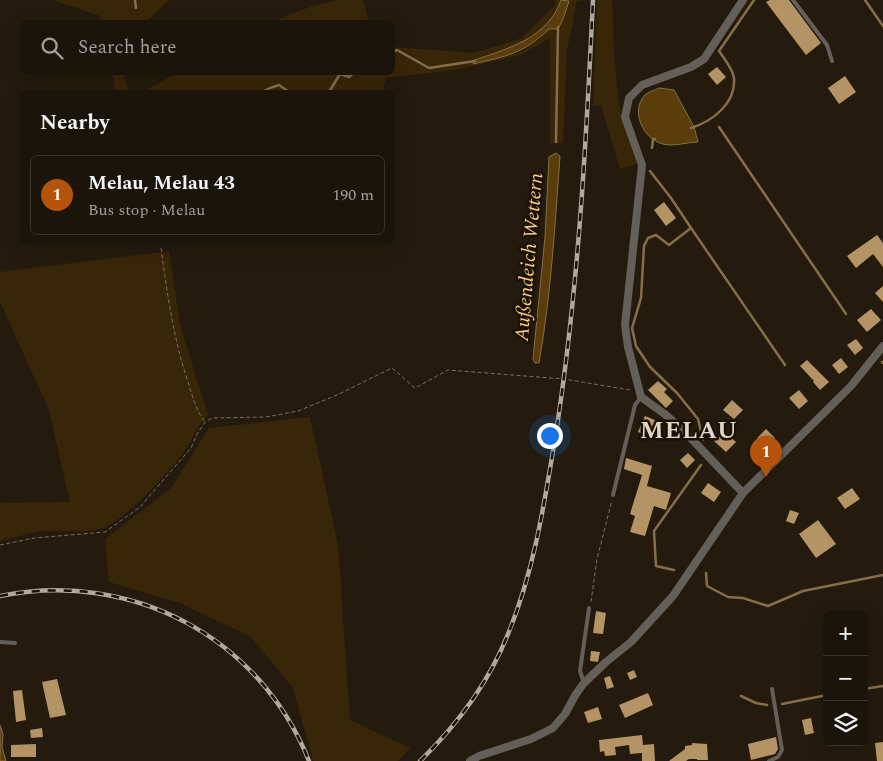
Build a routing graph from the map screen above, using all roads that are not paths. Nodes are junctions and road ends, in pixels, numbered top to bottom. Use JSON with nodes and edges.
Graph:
{"nodes":[{"id":1,"x":743,"y":0,"type":"edge"},
{"id":2,"x":793,"y":0,"type":"edge"},
{"id":3,"x":832,"y":61,"type":"dead end"},
{"id":4,"x":883,"y":346,"type":"edge"},
{"id":5,"x":641,"y":397,"type":"junction"},
{"id":6,"x":743,"y":493,"type":"junction"},
{"id":7,"x":613,"y":495,"type":"road end"},
{"id":8,"x":590,"y":608,"type":"road end"},
{"id":9,"x":0,"y":642,"type":"edge"},
{"id":10,"x":15,"y":643,"type":"dead end"},
{"id":11,"x":584,"y":683,"type":"junction"},
{"id":12,"x":772,"y":690,"type":"dead end"},
{"id":13,"x":470,"y":761,"type":"edge"},
{"id":14,"x":769,"y":761,"type":"edge"}],
"edges":[{"from":1,"to":5,"type":"street"},
{"from":2,"to":3,"type":"lane"},
{"from":4,"to":6,"type":"street"},
{"from":5,"to":6,"type":"street"},
{"from":5,"to":7,"type":"lane"},
{"from":6,"to":11,"type":"street"},
{"from":8,"to":11,"type":"lane"},
{"from":9,"to":10,"type":"lane"},
{"from":11,"to":13,"type":"street"},
{"from":12,"to":14,"type":"lane"}]}
